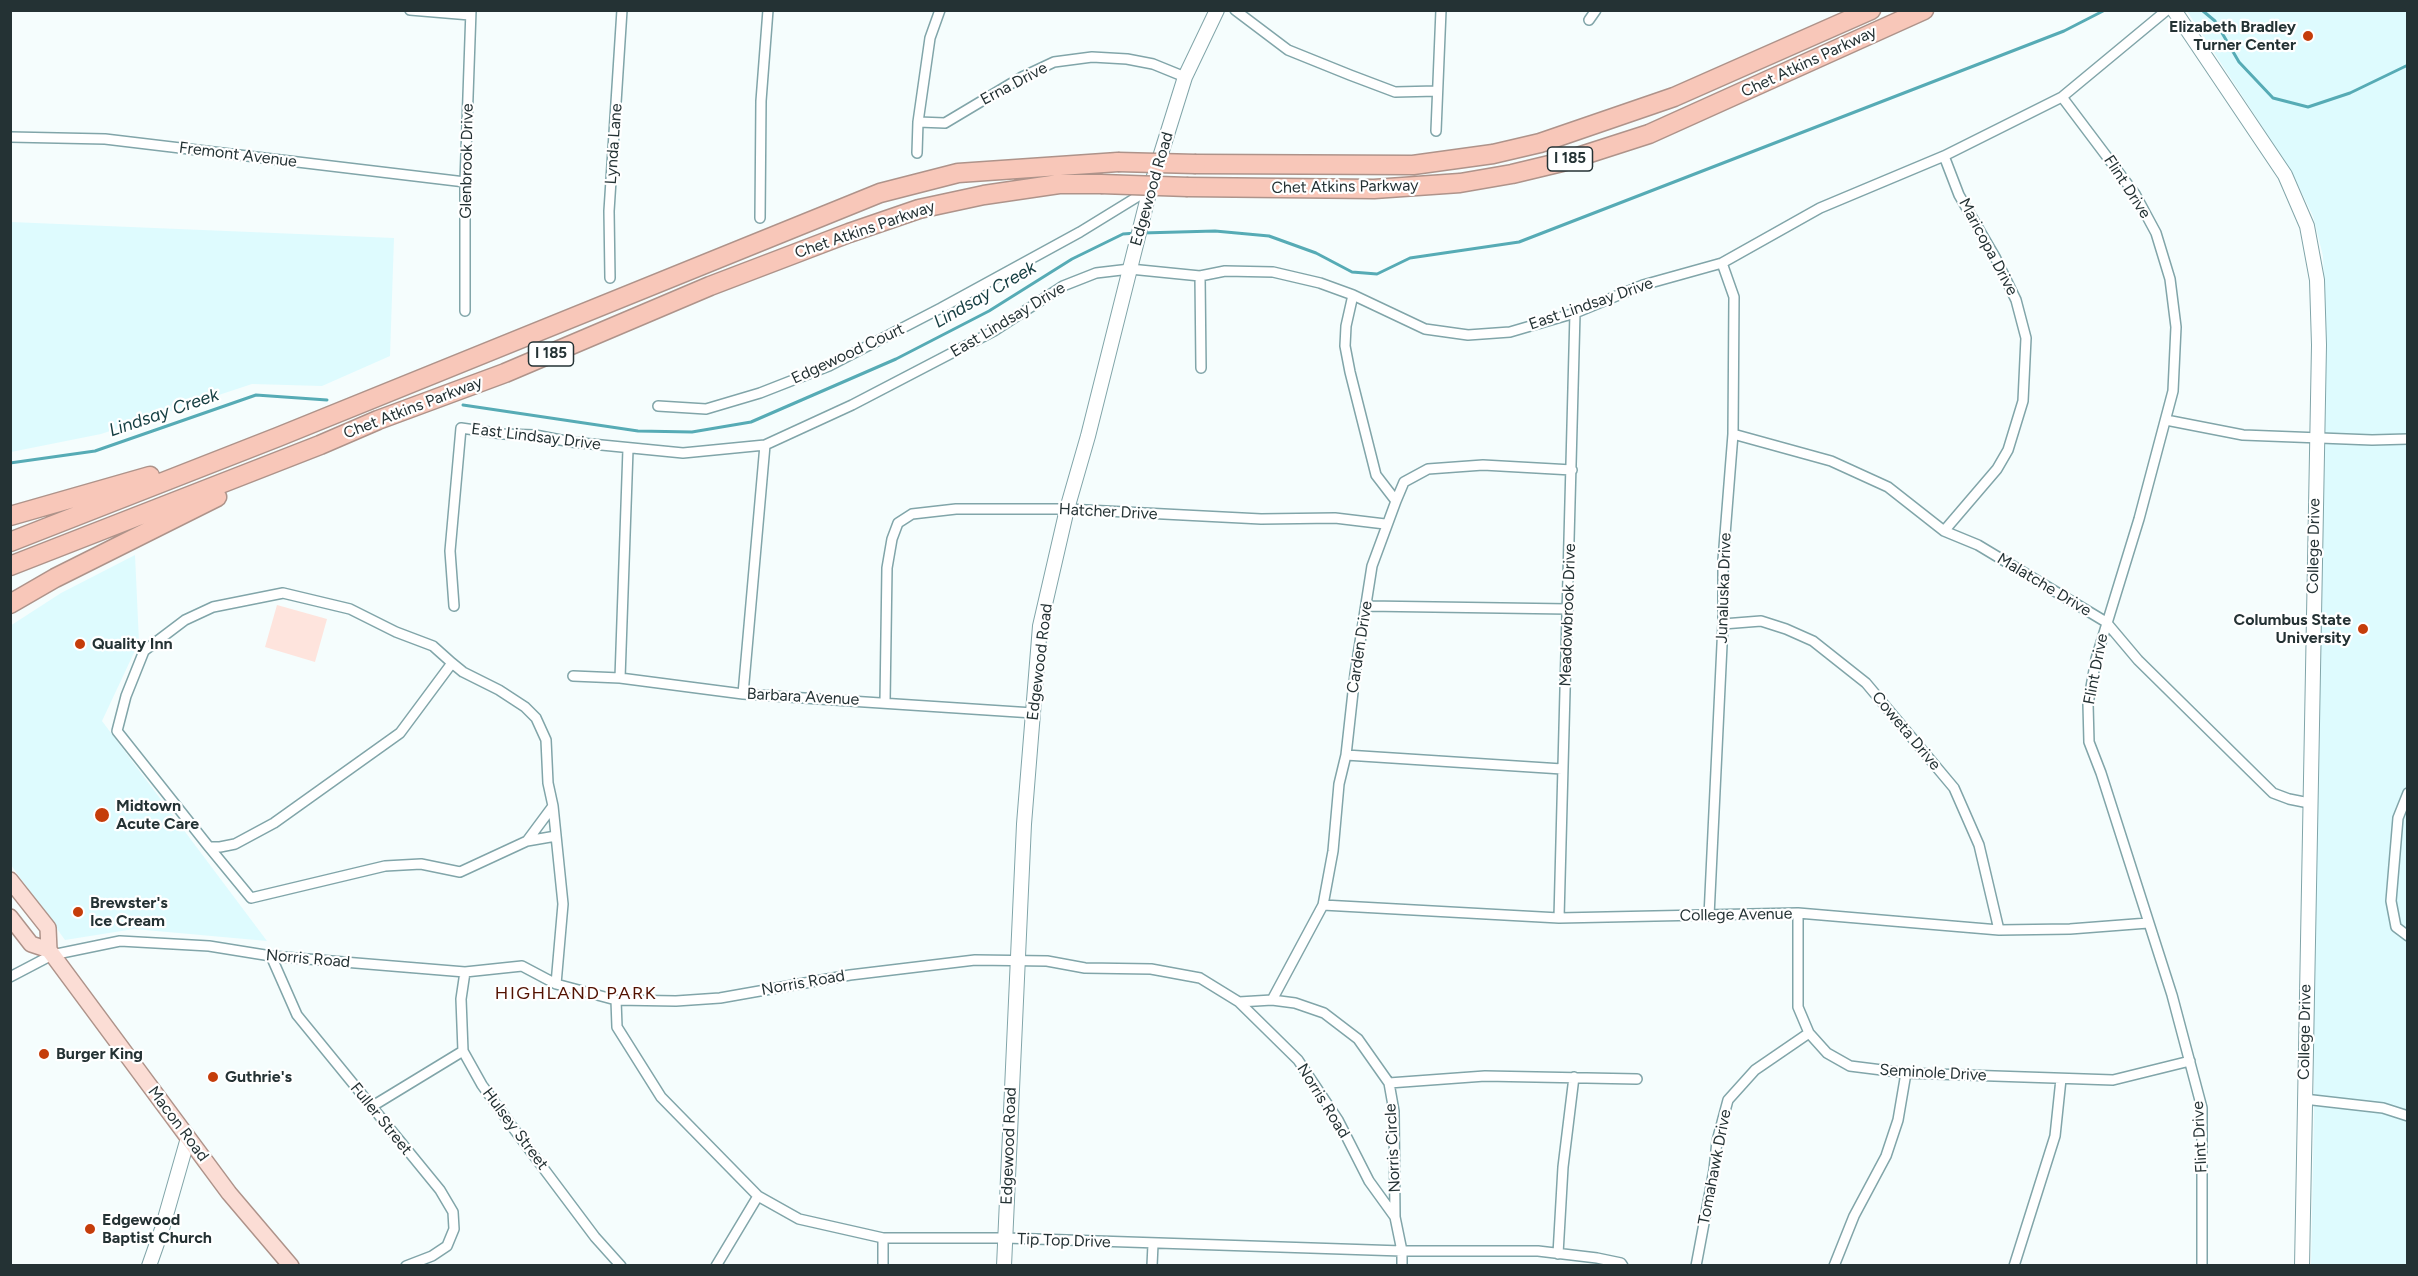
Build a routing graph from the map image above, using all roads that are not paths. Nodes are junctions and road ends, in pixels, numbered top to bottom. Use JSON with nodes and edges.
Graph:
{"nodes":[{"id":1,"x":410,"y":10,"type":"edge"},
{"id":2,"x":622,"y":10,"type":"edge"},
{"id":3,"x":768,"y":10,"type":"edge"},
{"id":4,"x":940,"y":10,"type":"edge"},
{"id":5,"x":1218,"y":10,"type":"edge"},
{"id":6,"x":1235,"y":10,"type":"edge"},
{"id":7,"x":1441,"y":10,"type":"edge"},
{"id":8,"x":1596,"y":10,"type":"edge"},
{"id":9,"x":1871,"y":10,"type":"edge"},
{"id":10,"x":1924,"y":10,"type":"edge"},
{"id":11,"x":2167,"y":10,"type":"edge"},
{"id":12,"x":2174,"y":10,"type":"edge"},
{"id":13,"x":470,"y":13,"type":"edge"},
{"id":14,"x":1589,"y":20,"type":"dead end"},
{"id":15,"x":1185,"y":77,"type":"junction"},
{"id":16,"x":1437,"y":91,"type":"junction"},
{"id":17,"x":2062,"y":97,"type":"junction"},
{"id":18,"x":918,"y":122,"type":"junction"},
{"id":19,"x":1436,"y":131,"type":"dead end"},
{"id":20,"x":10,"y":137,"type":"edge"},
{"id":21,"x":917,"y":153,"type":"dead end"},
{"id":22,"x":1944,"y":156,"type":"junction"},
{"id":23,"x":465,"y":182,"type":"junction"},
{"id":24,"x":1150,"y":189,"type":"junction"},
{"id":25,"x":760,"y":218,"type":"dead end"},
{"id":26,"x":1722,"y":263,"type":"junction"},
{"id":27,"x":1130,"y":269,"type":"junction"},
{"id":28,"x":1200,"y":276,"type":"junction"},
{"id":29,"x":610,"y":278,"type":"dead end"},
{"id":30,"x":1353,"y":295,"type":"junction"},
{"id":31,"x":465,"y":311,"type":"dead end"},
{"id":32,"x":1575,"y":313,"type":"junction"},
{"id":33,"x":1201,"y":368,"type":"dead end"},
{"id":34,"x":658,"y":406,"type":"dead end"},
{"id":35,"x":2166,"y":420,"type":"junction"},
{"id":36,"x":1733,"y":434,"type":"junction"},
{"id":37,"x":278,"y":438,"type":"junction"},
{"id":38,"x":2317,"y":438,"type":"junction"},
{"id":39,"x":2408,"y":439,"type":"edge"},
{"id":40,"x":320,"y":445,"type":"junction"},
{"id":41,"x":765,"y":445,"type":"junction"},
{"id":42,"x":628,"y":449,"type":"junction"},
{"id":43,"x":1572,"y":470,"type":"junction"},
{"id":44,"x":1396,"y":501,"type":"junction"},
{"id":45,"x":1067,"y":509,"type":"junction"},
{"id":46,"x":10,"y":516,"type":"edge"},
{"id":47,"x":1386,"y":524,"type":"junction"},
{"id":48,"x":1944,"y":531,"type":"junction"},
{"id":49,"x":10,"y":542,"type":"edge"},
{"id":50,"x":10,"y":566,"type":"edge"},
{"id":51,"x":10,"y":604,"type":"edge"},
{"id":52,"x":454,"y":606,"type":"dead end"},
{"id":53,"x":1367,"y":606,"type":"junction"},
{"id":54,"x":1568,"y":609,"type":"junction"},
{"id":55,"x":2106,"y":622,"type":"junction"},
{"id":56,"x":1723,"y":624,"type":"junction"},
{"id":57,"x":452,"y":663,"type":"junction"},
{"id":58,"x":573,"y":676,"type":"dead end"},
{"id":59,"x":620,"y":678,"type":"junction"},
{"id":60,"x":742,"y":694,"type":"junction"},
{"id":61,"x":885,"y":702,"type":"junction"},
{"id":62,"x":1033,"y":713,"type":"junction"},
{"id":63,"x":1346,"y":755,"type":"junction"},
{"id":64,"x":1562,"y":769,"type":"junction"},
{"id":65,"x":2408,"y":793,"type":"edge"},
{"id":66,"x":2309,"y":803,"type":"junction"},
{"id":67,"x":553,"y":806,"type":"junction"},
{"id":68,"x":556,"y":836,"type":"junction"},
{"id":69,"x":527,"y":841,"type":"junction"},
{"id":70,"x":208,"y":847,"type":"junction"},
{"id":71,"x":10,"y":880,"type":"edge"},
{"id":72,"x":1323,"y":905,"type":"junction"},
{"id":73,"x":1798,"y":913,"type":"junction"},
{"id":74,"x":1709,"y":916,"type":"junction"},
{"id":75,"x":10,"y":917,"type":"edge"},
{"id":76,"x":1559,"y":918,"type":"junction"},
{"id":77,"x":2148,"y":923,"type":"junction"},
{"id":78,"x":1999,"y":930,"type":"junction"},
{"id":79,"x":2408,"y":936,"type":"edge"},
{"id":80,"x":50,"y":953,"type":"junction"},
{"id":81,"x":271,"y":956,"type":"junction"},
{"id":82,"x":1018,"y":960,"type":"junction"},
{"id":83,"x":465,"y":972,"type":"junction"},
{"id":84,"x":10,"y":977,"type":"edge"},
{"id":85,"x":556,"y":984,"type":"junction"},
{"id":86,"x":616,"y":1000,"type":"junction"},
{"id":87,"x":1272,"y":1000,"type":"junction"},
{"id":88,"x":1239,"y":1002,"type":"junction"},
{"id":89,"x":1809,"y":1034,"type":"junction"},
{"id":90,"x":463,"y":1051,"type":"junction"},
{"id":91,"x":2190,"y":1061,"type":"junction"},
{"id":92,"x":1906,"y":1073,"type":"junction"},
{"id":93,"x":1574,"y":1077,"type":"junction"},
{"id":94,"x":1637,"y":1079,"type":"dead end"},
{"id":95,"x":2061,"y":1079,"type":"junction"},
{"id":96,"x":1389,"y":1083,"type":"junction"},
{"id":97,"x":2304,"y":1099,"type":"junction"},
{"id":98,"x":371,"y":1107,"type":"junction"},
{"id":99,"x":2408,"y":1116,"type":"edge"},
{"id":100,"x":188,"y":1138,"type":"junction"},
{"id":101,"x":759,"y":1196,"type":"junction"},
{"id":102,"x":1395,"y":1217,"type":"junction"},
{"id":103,"x":883,"y":1238,"type":"junction"},
{"id":104,"x":1006,"y":1238,"type":"junction"},
{"id":105,"x":1153,"y":1244,"type":"junction"},
{"id":106,"x":1402,"y":1251,"type":"junction"},
{"id":107,"x":1558,"y":1254,"type":"junction"},
{"id":108,"x":150,"y":1266,"type":"edge"},
{"id":109,"x":291,"y":1266,"type":"edge"},
{"id":110,"x":406,"y":1266,"type":"edge"},
{"id":111,"x":621,"y":1266,"type":"edge"},
{"id":112,"x":716,"y":1266,"type":"edge"},
{"id":113,"x":883,"y":1266,"type":"edge"},
{"id":114,"x":1005,"y":1266,"type":"edge"},
{"id":115,"x":1152,"y":1266,"type":"edge"},
{"id":116,"x":1402,"y":1266,"type":"edge"},
{"id":117,"x":1623,"y":1266,"type":"edge"},
{"id":118,"x":1696,"y":1266,"type":"edge"},
{"id":119,"x":1834,"y":1266,"type":"edge"},
{"id":120,"x":2014,"y":1266,"type":"edge"},
{"id":121,"x":2202,"y":1266,"type":"edge"},
{"id":122,"x":2302,"y":1266,"type":"edge"}],
"edges":[{"from":1,"to":13,"type":"street"},
{"from":2,"to":29,"type":"street","name":"Lynda Lane"},
{"from":3,"to":25,"type":"street"},
{"from":4,"to":18,"type":"street"},
{"from":5,"to":15,"type":"street","name":"Edgewood Road"},
{"from":6,"to":16,"type":"street"},
{"from":7,"to":16,"type":"street"},
{"from":8,"to":14,"type":"street"},
{"from":9,"to":37,"type":"highway","name":"Chet Atkins Parkway","number":"I 185","bridge":true},
{"from":10,"to":40,"type":"highway","name":"Chet Atkins Parkway","number":"I 185","bridge":true},
{"from":11,"to":17,"type":"street","name":"East Lindsay Drive"},
{"from":12,"to":38,"type":"street","name":"College Drive"},
{"from":13,"to":23,"type":"street","name":"Glenbrook Drive"},
{"from":15,"to":18,"type":"street","name":"Erna Drive"},
{"from":15,"to":24,"type":"street","name":"Edgewood Road"},
{"from":16,"to":19,"type":"street"},
{"from":17,"to":22,"type":"street","name":"East Lindsay Drive"},
{"from":17,"to":35,"type":"street","name":"Flint Drive"},
{"from":18,"to":21,"type":"street"},
{"from":20,"to":23,"type":"street","name":"Fremont Avenue"},
{"from":22,"to":26,"type":"street","name":"East Lindsay Drive"},
{"from":22,"to":48,"type":"street","name":"Maricopa Drive"},
{"from":23,"to":31,"type":"street","name":"Glenbrook Drive"},
{"from":24,"to":27,"type":"street","name":"Edgewood Road"},
{"from":24,"to":34,"type":"street","name":"Edgewood Court"},
{"from":26,"to":32,"type":"street","name":"East Lindsay Drive"},
{"from":26,"to":36,"type":"street","name":"Junaluska Drive"},
{"from":27,"to":28,"type":"street","name":"East Lindsay Drive"},
{"from":27,"to":41,"type":"street","name":"East Lindsay Drive"},
{"from":27,"to":45,"type":"street","name":"Edgewood Road"},
{"from":28,"to":30,"type":"street","name":"East Lindsay Drive"},
{"from":28,"to":33,"type":"street"},
{"from":30,"to":32,"type":"street","name":"East Lindsay Drive"},
{"from":30,"to":44,"type":"street"},
{"from":32,"to":43,"type":"street","name":"Meadowbrook Drive"},
{"from":35,"to":38,"type":"street"},
{"from":35,"to":55,"type":"street","name":"Flint Drive"},
{"from":36,"to":48,"type":"street","name":"Malatche Drive"},
{"from":36,"to":56,"type":"street","name":"Junaluska Drive"},
{"from":37,"to":46,"type":"highway"},
{"from":37,"to":49,"type":"highway","name":"Chet Atkins Parkway","number":"I 185"},
{"from":38,"to":39,"type":"street"},
{"from":38,"to":66,"type":"street","name":"College Drive"},
{"from":40,"to":50,"type":"highway","name":"Chet Atkins Parkway","number":"I 185"},
{"from":40,"to":51,"type":"highway"},
{"from":41,"to":42,"type":"street","name":"East Lindsay Drive"},
{"from":41,"to":60,"type":"street"},
{"from":42,"to":52,"type":"street","name":"East Lindsay Drive"},
{"from":42,"to":59,"type":"street"},
{"from":43,"to":44,"type":"street"},
{"from":43,"to":54,"type":"street","name":"Meadowbrook Drive"},
{"from":44,"to":47,"type":"street","name":"Carden Drive"},
{"from":45,"to":47,"type":"street","name":"Hatcher Drive"},
{"from":45,"to":61,"type":"street","name":"Hatcher Drive"},
{"from":45,"to":62,"type":"street","name":"Edgewood Road"},
{"from":47,"to":53,"type":"street","name":"Carden Drive"},
{"from":48,"to":55,"type":"street","name":"Malatche Drive"},
{"from":53,"to":54,"type":"street"},
{"from":53,"to":63,"type":"street","name":"Carden Drive"},
{"from":54,"to":64,"type":"street","name":"Meadowbrook Drive"},
{"from":55,"to":66,"type":"street","name":"Malatche Drive"},
{"from":55,"to":77,"type":"street","name":"Flint Drive"},
{"from":56,"to":74,"type":"street","name":"Junaluska Drive"},
{"from":56,"to":78,"type":"street","name":"Coweta Drive"},
{"from":57,"to":67,"type":"street"},
{"from":57,"to":70,"type":"street"},
{"from":57,"to":70,"type":"street"},
{"from":58,"to":59,"type":"street","name":"Barbara Avenue"},
{"from":59,"to":60,"type":"street","name":"Barbara Avenue"},
{"from":60,"to":61,"type":"street","name":"Barbara Avenue"},
{"from":61,"to":62,"type":"street","name":"Barbara Avenue"},
{"from":62,"to":82,"type":"street","name":"Edgewood Road"},
{"from":63,"to":64,"type":"street"},
{"from":63,"to":72,"type":"street","name":"Carden Drive"},
{"from":64,"to":76,"type":"street","name":"Meadowbrook Drive"},
{"from":65,"to":79,"type":"street"},
{"from":66,"to":97,"type":"street","name":"College Drive"},
{"from":67,"to":68,"type":"street"},
{"from":67,"to":69,"type":"street"},
{"from":68,"to":69,"type":"street"},
{"from":68,"to":85,"type":"street"},
{"from":69,"to":70,"type":"street"},
{"from":71,"to":80,"type":"main road","name":"Macon Road"},
{"from":72,"to":76,"type":"street","name":"College Avenue"},
{"from":72,"to":87,"type":"street","name":"Carden Drive"},
{"from":73,"to":74,"type":"street","name":"College Avenue"},
{"from":73,"to":78,"type":"street","name":"College Avenue"},
{"from":73,"to":89,"type":"street","name":"Seminole Drive"},
{"from":74,"to":76,"type":"street","name":"College Avenue"},
{"from":75,"to":80,"type":"main road","name":"Macon Road"},
{"from":77,"to":78,"type":"street","name":"College Avenue"},
{"from":77,"to":91,"type":"street","name":"Flint Drive"},
{"from":80,"to":81,"type":"street","name":"Norris Road"},
{"from":80,"to":84,"type":"street","name":"Norris Road"},
{"from":80,"to":100,"type":"main road","name":"Macon Road"},
{"from":81,"to":83,"type":"street","name":"Norris Road"},
{"from":81,"to":98,"type":"street","name":"Fuller Street"},
{"from":82,"to":86,"type":"street","name":"Norris Road"},
{"from":82,"to":88,"type":"street","name":"Norris Road"},
{"from":82,"to":104,"type":"street","name":"Edgewood Road"},
{"from":83,"to":85,"type":"street","name":"Norris Road"},
{"from":83,"to":90,"type":"street","name":"Hulsey Street"},
{"from":85,"to":86,"type":"street","name":"Norris Road"},
{"from":86,"to":101,"type":"street","name":"Tip Top Drive"},
{"from":87,"to":88,"type":"street","name":"Norris Circle"},
{"from":87,"to":96,"type":"street","name":"Norris Circle"},
{"from":88,"to":102,"type":"street","name":"Norris Road"},
{"from":89,"to":92,"type":"street","name":"Seminole Drive"},
{"from":89,"to":118,"type":"street","name":"Tomahawk Drive"},
{"from":90,"to":98,"type":"street"},
{"from":90,"to":111,"type":"street","name":"Hulsey Street"},
{"from":91,"to":95,"type":"street","name":"Seminole Drive"},
{"from":91,"to":121,"type":"street","name":"Flint Drive"},
{"from":92,"to":95,"type":"street","name":"Seminole Drive"},
{"from":92,"to":119,"type":"street"},
{"from":93,"to":94,"type":"street"},
{"from":93,"to":96,"type":"street"},
{"from":93,"to":107,"type":"street"},
{"from":95,"to":120,"type":"street"},
{"from":96,"to":102,"type":"street","name":"Norris Circle"},
{"from":97,"to":99,"type":"street"},
{"from":97,"to":122,"type":"street","name":"College Drive"},
{"from":98,"to":110,"type":"street","name":"Fuller Street"},
{"from":100,"to":108,"type":"street"},
{"from":100,"to":109,"type":"main road","name":"Macon Road"},
{"from":101,"to":103,"type":"street","name":"Tip Top Drive"},
{"from":101,"to":112,"type":"street"},
{"from":102,"to":106,"type":"street","name":"Norris Road"},
{"from":103,"to":104,"type":"street","name":"Tip Top Drive"},
{"from":103,"to":113,"type":"street"},
{"from":104,"to":105,"type":"street","name":"Tip Top Drive"},
{"from":104,"to":114,"type":"street","name":"Edgewood Road"},
{"from":105,"to":106,"type":"street","name":"Tip Top Drive"},
{"from":105,"to":115,"type":"street"},
{"from":106,"to":107,"type":"street","name":"Tip Top Drive"},
{"from":106,"to":116,"type":"street","name":"Norris Road"},
{"from":107,"to":117,"type":"street","name":"Tip Top Drive"}]}
